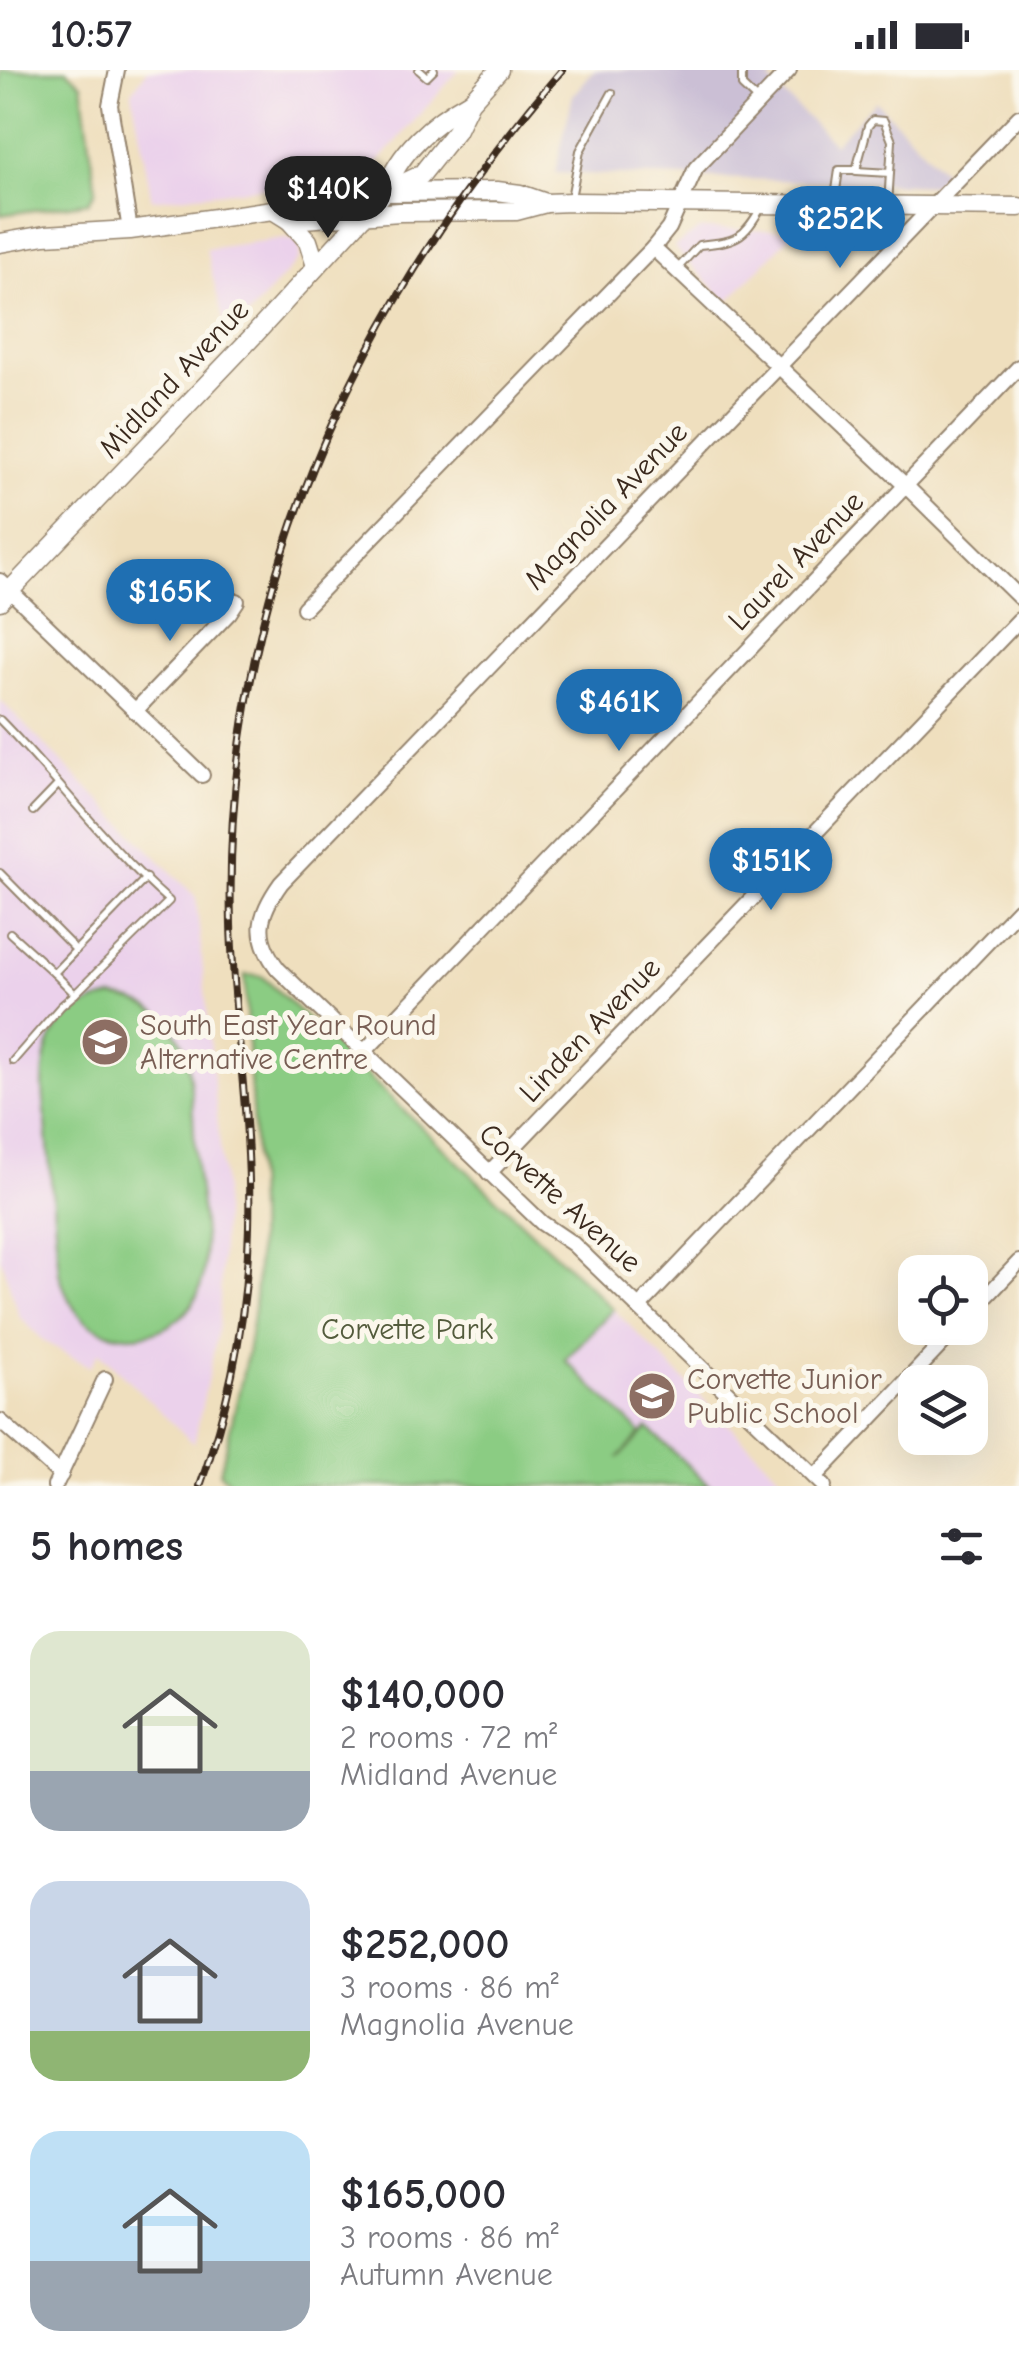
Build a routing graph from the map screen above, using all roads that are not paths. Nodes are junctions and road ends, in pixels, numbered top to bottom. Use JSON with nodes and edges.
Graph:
{"nodes":[{"id":1,"x":117,"y":70,"type":"edge"},
{"id":2,"x":419,"y":70,"type":"edge"},
{"id":3,"x":434,"y":70,"type":"edge"},
{"id":4,"x":498,"y":70,"type":"edge"},
{"id":5,"x":742,"y":70,"type":"edge"},
{"id":6,"x":789,"y":70,"type":"edge"},
{"id":7,"x":612,"y":93,"type":"dead end"},
{"id":8,"x":759,"y":102,"type":"junction"},
{"id":9,"x":1019,"y":117,"type":"edge"},
{"id":10,"x":860,"y":152,"type":"junction"},
{"id":11,"x":870,"y":153,"type":"dead end"},
{"id":12,"x":856,"y":170,"type":"junction"},
{"id":13,"x":890,"y":173,"type":"junction"},
{"id":14,"x":386,"y":192,"type":"junction"},
{"id":15,"x":571,"y":202,"type":"junction"},
{"id":16,"x":546,"y":203,"type":"junction"},
{"id":17,"x":680,"y":203,"type":"junction"},
{"id":18,"x":763,"y":206,"type":"junction"},
{"id":19,"x":834,"y":206,"type":"junction"},
{"id":20,"x":888,"y":207,"type":"junction"},
{"id":21,"x":932,"y":207,"type":"junction"},
{"id":22,"x":1019,"y":207,"type":"edge"},
{"id":23,"x":281,"y":215,"type":"junction"},
{"id":24,"x":364,"y":215,"type":"junction"},
{"id":25,"x":130,"y":230,"type":"junction"},
{"id":26,"x":0,"y":243,"type":"edge"},
{"id":27,"x":653,"y":248,"type":"junction"},
{"id":28,"x":316,"y":266,"type":"junction"},
{"id":29,"x":677,"y":270,"type":"junction"},
{"id":30,"x":779,"y":366,"type":"junction"},
{"id":31,"x":1019,"y":367,"type":"edge"},
{"id":32,"x":906,"y":486,"type":"junction"},
{"id":33,"x":3,"y":591,"type":"edge"},
{"id":34,"x":1019,"y":597,"type":"edge"},
{"id":35,"x":236,"y":602,"type":"dead end"},
{"id":36,"x":304,"y":608,"type":"dead end"},
{"id":37,"x":1019,"y":620,"type":"edge"},
{"id":38,"x":136,"y":712,"type":"junction"},
{"id":39,"x":0,"y":720,"type":"edge"},
{"id":40,"x":202,"y":775,"type":"dead end"},
{"id":41,"x":57,"y":786,"type":"junction"},
{"id":42,"x":33,"y":812,"type":"dead end"},
{"id":43,"x":0,"y":873,"type":"edge"},
{"id":44,"x":146,"y":878,"type":"junction"},
{"id":45,"x":1019,"y":909,"type":"edge"},
{"id":46,"x":10,"y":932,"type":"dead end"},
{"id":47,"x":264,"y":946,"type":"joint"},
{"id":48,"x":76,"y":950,"type":"junction"},
{"id":49,"x":54,"y":973,"type":"junction"},
{"id":50,"x":75,"y":994,"type":"junction"},
{"id":51,"x":364,"y":1052,"type":"junction"},
{"id":52,"x":13,"y":1061,"type":"dead end"},
{"id":53,"x":489,"y":1173,"type":"junction"},
{"id":54,"x":1019,"y":1262,"type":"edge"},
{"id":55,"x":988,"y":1295,"type":"edge"},
{"id":56,"x":638,"y":1308,"type":"junction"},
{"id":57,"x":942,"y":1345,"type":"edge"},
{"id":58,"x":105,"y":1379,"type":"dead end"},
{"id":59,"x":0,"y":1421,"type":"edge"},
{"id":60,"x":58,"y":1480,"type":"edge"},
{"id":61,"x":820,"y":1482,"type":"edge"}],
"edges":[{"from":1,"to":25,"type":"street"},
{"from":2,"to":3,"type":"lane"},
{"from":4,"to":14,"type":"main road","name":"Midland Avenue"},
{"from":5,"to":8,"type":"lane"},
{"from":6,"to":8,"type":"street"},
{"from":7,"to":15,"type":"lane"},
{"from":8,"to":17,"type":"street"},
{"from":9,"to":21,"type":"street","name":"Magnolia Avenue"},
{"from":10,"to":11,"type":"lane"},
{"from":10,"to":12,"type":"lane"},
{"from":10,"to":13,"type":"lane"},
{"from":12,"to":13,"type":"lane"},
{"from":12,"to":19,"type":"lane"},
{"from":13,"to":20,"type":"lane"},
{"from":14,"to":16,"type":"main road"},
{"from":14,"to":23,"type":"main road"},
{"from":14,"to":24,"type":"main road","name":"Midland Avenue"},
{"from":15,"to":16,"type":"main road"},
{"from":15,"to":17,"type":"main road"},
{"from":16,"to":24,"type":"main road"},
{"from":17,"to":18,"type":"main road"},
{"from":17,"to":27,"type":"street"},
{"from":18,"to":19,"type":"main road"},
{"from":18,"to":29,"type":"lane"},
{"from":19,"to":20,"type":"main road"},
{"from":20,"to":21,"type":"main road"},
{"from":21,"to":22,"type":"main road"},
{"from":21,"to":30,"type":"street","name":"Magnolia Avenue"},
{"from":23,"to":24,"type":"main road"},
{"from":23,"to":25,"type":"main road"},
{"from":23,"to":28,"type":"main road"},
{"from":24,"to":28,"type":"main road","name":"Midland Avenue"},
{"from":25,"to":26,"type":"main road"},
{"from":27,"to":29,"type":"street"},
{"from":27,"to":36,"type":"street"},
{"from":28,"to":33,"type":"main road","name":"Midland Avenue"},
{"from":29,"to":30,"type":"street"},
{"from":30,"to":32,"type":"street"},
{"from":30,"to":47,"type":"street","name":"Magnolia Avenue"},
{"from":31,"to":32,"type":"street","name":"Laurel Avenue"},
{"from":32,"to":34,"type":"street"},
{"from":32,"to":51,"type":"street","name":"Laurel Avenue"},
{"from":33,"to":38,"type":"street"},
{"from":35,"to":38,"type":"street"},
{"from":37,"to":53,"type":"street","name":"Linden Avenue"},
{"from":38,"to":40,"type":"street"},
{"from":39,"to":41,"type":"lane"},
{"from":41,"to":42,"type":"lane"},
{"from":41,"to":44,"type":"lane"},
{"from":43,"to":48,"type":"lane"},
{"from":44,"to":48,"type":"lane"},
{"from":44,"to":50,"type":"lane"},
{"from":45,"to":56,"type":"street"},
{"from":46,"to":49,"type":"lane"},
{"from":47,"to":51,"type":"street","name":"Corvette Avenue"},
{"from":48,"to":49,"type":"lane"},
{"from":49,"to":50,"type":"lane"},
{"from":50,"to":52,"type":"lane"},
{"from":51,"to":53,"type":"street","name":"Corvette Avenue"},
{"from":53,"to":56,"type":"street","name":"Corvette Avenue"},
{"from":54,"to":55,"type":"street"},
{"from":56,"to":61,"type":"street","name":"Corvette Avenue"},
{"from":57,"to":61,"type":"street"},
{"from":58,"to":60,"type":"street"},
{"from":59,"to":60,"type":"street"}]}
